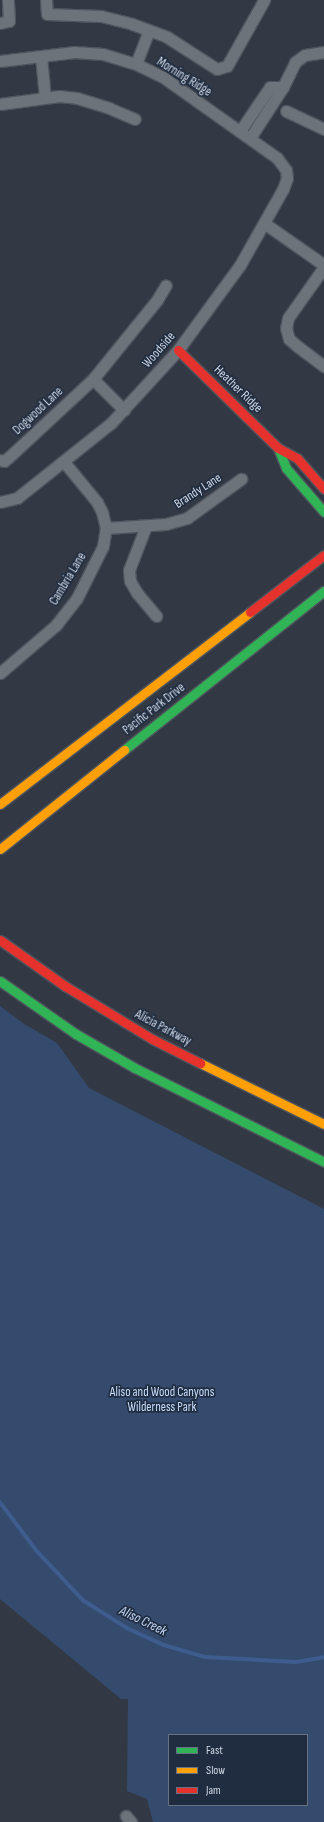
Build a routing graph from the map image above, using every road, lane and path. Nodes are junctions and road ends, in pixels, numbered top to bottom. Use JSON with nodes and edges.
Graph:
{"nodes":[{"id":1,"x":8,"y":0,"type":"edge"},
{"id":2,"x":46,"y":0,"type":"edge"},
{"id":3,"x":264,"y":0,"type":"edge"},
{"id":4,"x":0,"y":23,"type":"edge"},
{"id":5,"x":149,"y":30,"type":"junction"},
{"id":6,"x":324,"y":52,"type":"edge"},
{"id":7,"x":41,"y":56,"type":"junction"},
{"id":8,"x":0,"y":61,"type":"edge"},
{"id":9,"x":136,"y":64,"type":"junction"},
{"id":10,"x":283,"y":87,"type":"junction"},
{"id":11,"x":45,"y":98,"type":"junction"},
{"id":12,"x":0,"y":104,"type":"edge"},
{"id":13,"x":286,"y":111,"type":"dead end"},
{"id":14,"x":135,"y":119,"type":"dead end"},
{"id":15,"x":324,"y":129,"type":"edge"},
{"id":16,"x":240,"y":131,"type":"junction"},
{"id":17,"x":250,"y":138,"type":"junction"},
{"id":18,"x":286,"y":170,"type":"joint"},
{"id":19,"x":264,"y":223,"type":"junction"},
{"id":20,"x":324,"y":266,"type":"edge"},
{"id":21,"x":166,"y":285,"type":"dead end"},
{"id":22,"x":178,"y":350,"type":"junction"},
{"id":23,"x":324,"y":366,"type":"edge"},
{"id":24,"x":93,"y":379,"type":"junction"},
{"id":25,"x":124,"y":410,"type":"junction"},
{"id":26,"x":278,"y":448,"type":"junction"},
{"id":27,"x":0,"y":460,"type":"edge"},
{"id":28,"x":64,"y":462,"type":"junction"},
{"id":29,"x":241,"y":479,"type":"dead end"},
{"id":30,"x":324,"y":489,"type":"edge"},
{"id":31,"x":0,"y":502,"type":"edge"},
{"id":32,"x":324,"y":512,"type":"edge"},
{"id":33,"x":146,"y":526,"type":"junction"},
{"id":34,"x":106,"y":528,"type":"junction"},
{"id":35,"x":324,"y":555,"type":"edge"},
{"id":36,"x":324,"y":591,"type":"edge"},
{"id":37,"x":156,"y":616,"type":"dead end"},
{"id":38,"x":0,"y":673,"type":"edge"},
{"id":39,"x":0,"y":804,"type":"edge"},
{"id":40,"x":0,"y":849,"type":"edge"},
{"id":41,"x":0,"y":940,"type":"edge"},
{"id":42,"x":0,"y":982,"type":"edge"},
{"id":43,"x":324,"y":1124,"type":"edge"},
{"id":44,"x":324,"y":1162,"type":"edge"}],
"edges":[{"from":1,"to":4,"type":"street"},
{"from":2,"to":5,"type":"street"},
{"from":3,"to":5,"type":"street"},
{"from":5,"to":9,"type":"street"},
{"from":6,"to":10,"type":"street"},
{"from":7,"to":8,"type":"street","name":"Morning Ridge"},
{"from":7,"to":9,"type":"street","name":"Morning Ridge"},
{"from":7,"to":11,"type":"street"},
{"from":9,"to":16,"type":"street","name":"Morning Ridge"},
{"from":10,"to":16,"type":"street"},
{"from":10,"to":17,"type":"street"},
{"from":11,"to":12,"type":"street"},
{"from":11,"to":14,"type":"street"},
{"from":13,"to":15,"type":"street"},
{"from":16,"to":17,"type":"street","name":"Morning Ridge"},
{"from":17,"to":18,"type":"street","name":"Morning Ridge"},
{"from":18,"to":19,"type":"street","name":"Woodside"},
{"from":19,"to":20,"type":"street"},
{"from":19,"to":22,"type":"street","name":"Woodside"},
{"from":20,"to":23,"type":"street"},
{"from":21,"to":24,"type":"street","name":"Dogwood Lane"},
{"from":22,"to":25,"type":"street","name":"Woodside"},
{"from":22,"to":26,"type":"main road","name":"Heather Ridge"},
{"from":24,"to":25,"type":"street"},
{"from":24,"to":27,"type":"street","name":"Dogwood Lane"},
{"from":25,"to":28,"type":"street","name":"Woodside"},
{"from":26,"to":30,"type":"main road","name":"Heather Ridge"},
{"from":26,"to":32,"type":"main road","name":"Heather Ridge"},
{"from":28,"to":31,"type":"street","name":"Woodside"},
{"from":28,"to":34,"type":"street"},
{"from":29,"to":33,"type":"street","name":"Brandy Lane"},
{"from":33,"to":34,"type":"street","name":"Brandy Lane"},
{"from":33,"to":37,"type":"street"},
{"from":34,"to":38,"type":"street","name":"Cambria Lane"},
{"from":35,"to":39,"type":"main road","name":"Pacific Park Drive"},
{"from":36,"to":40,"type":"main road","name":"Pacific Park Drive"},
{"from":41,"to":43,"type":"main road","name":"Alicia Parkway"},
{"from":42,"to":44,"type":"main road"}]}
